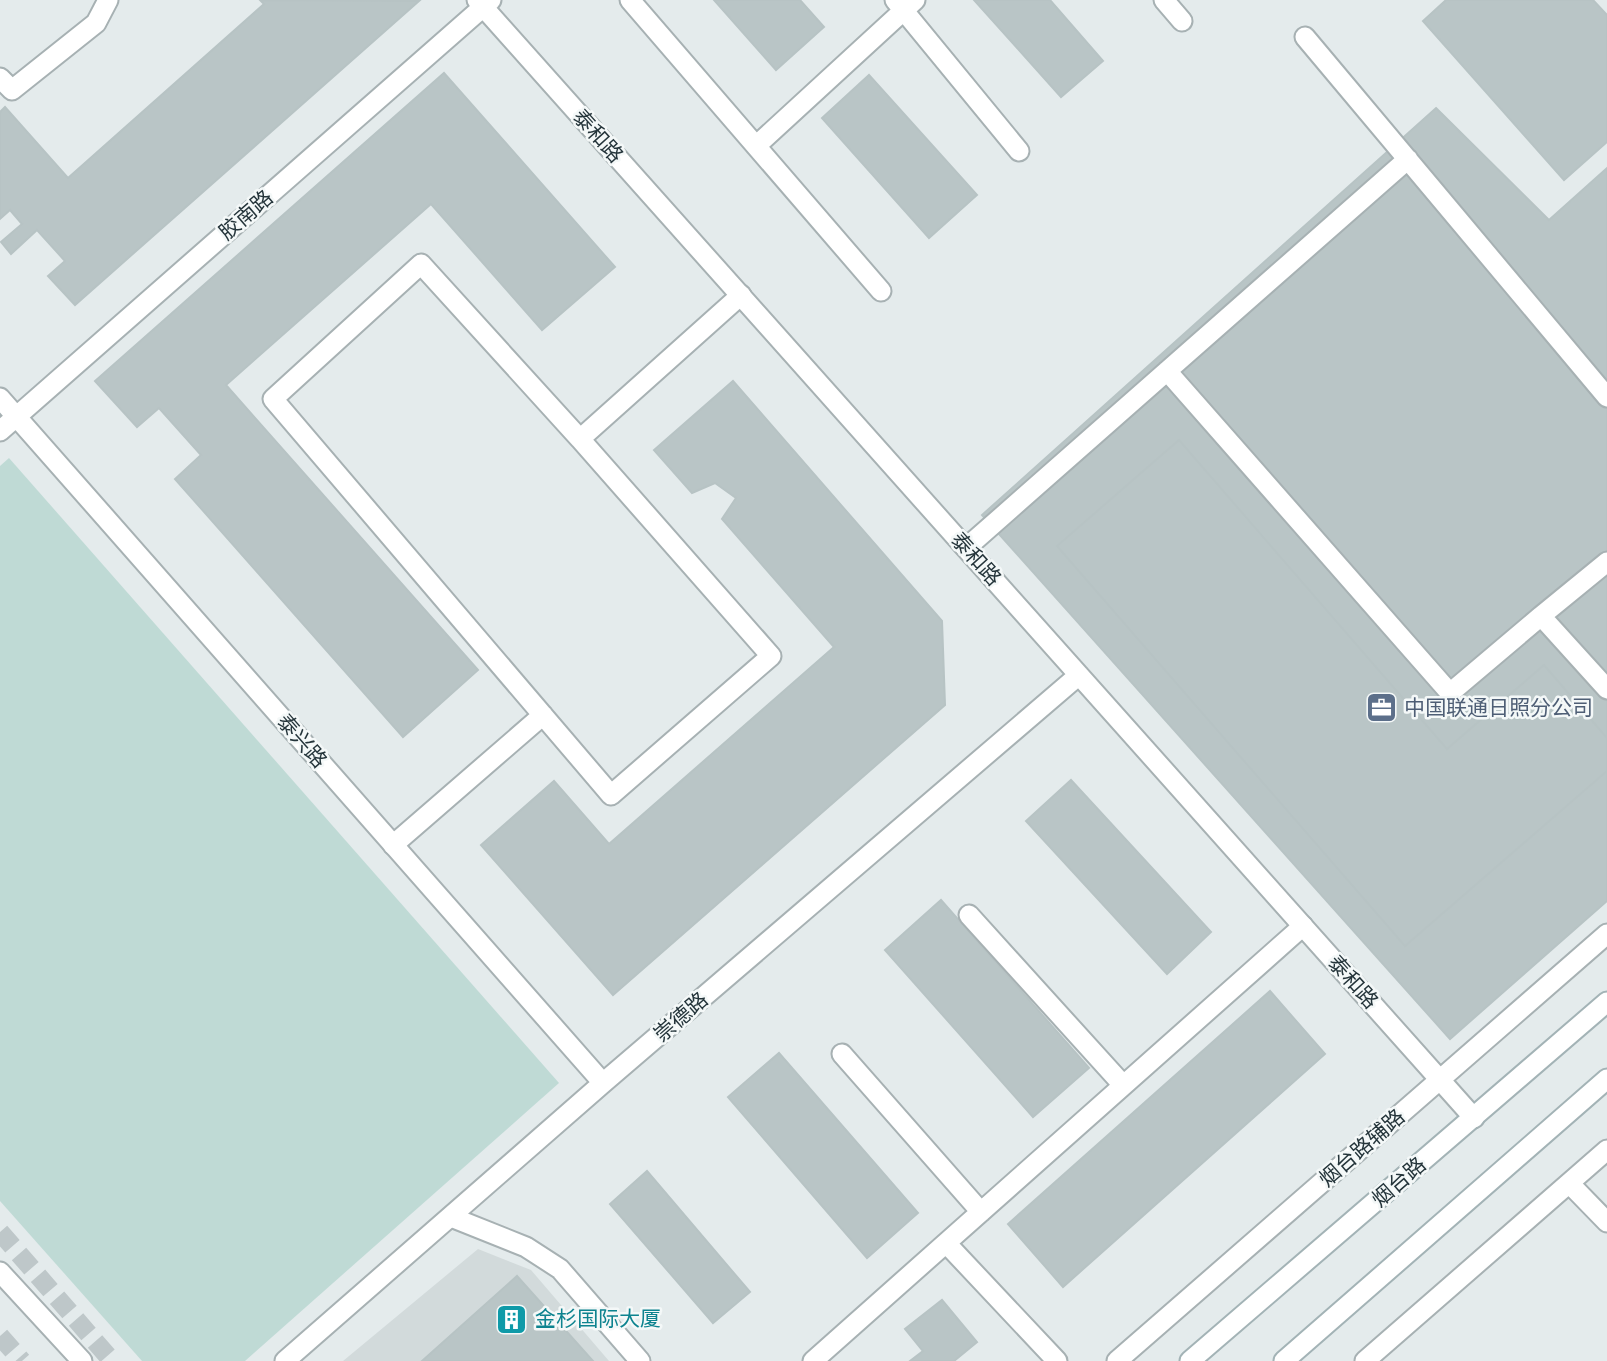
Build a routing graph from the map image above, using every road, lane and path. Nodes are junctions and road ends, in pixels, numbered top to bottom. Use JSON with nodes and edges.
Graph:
{"nodes":[{"id":1,"x":108,"y":0,"type":"edge"},
{"id":2,"x":630,"y":0,"type":"edge"},
{"id":3,"x":1164,"y":0,"type":"edge"},
{"id":4,"x":484,"y":2,"type":"edge"},
{"id":5,"x":905,"y":3,"type":"edge"},
{"id":6,"x":1182,"y":22,"type":"dead end"},
{"id":7,"x":1305,"y":37,"type":"dead end"},
{"id":8,"x":0,"y":78,"type":"edge"},
{"id":9,"x":756,"y":146,"type":"junction"},
{"id":10,"x":1019,"y":151,"type":"dead end"},
{"id":11,"x":1408,"y":159,"type":"junction"},
{"id":12,"x":881,"y":291,"type":"dead end"},
{"id":13,"x":741,"y":296,"type":"junction"},
{"id":14,"x":1167,"y":371,"type":"junction"},
{"id":15,"x":1607,"y":397,"type":"edge"},
{"id":16,"x":0,"y":398,"type":"edge"},
{"id":17,"x":16,"y":416,"type":"junction"},
{"id":18,"x":0,"y":431,"type":"edge"},
{"id":19,"x":580,"y":439,"type":"junction"},
{"id":20,"x":966,"y":548,"type":"junction"},
{"id":21,"x":1607,"y":562,"type":"edge"},
{"id":22,"x":1541,"y":616,"type":"junction"},
{"id":23,"x":1080,"y":675,"type":"junction"},
{"id":24,"x":1607,"y":689,"type":"edge"},
{"id":25,"x":543,"y":715,"type":"junction"},
{"id":26,"x":393,"y":845,"type":"junction"},
{"id":27,"x":969,"y":915,"type":"dead end"},
{"id":28,"x":1303,"y":926,"type":"junction"},
{"id":29,"x":1607,"y":934,"type":"edge"},
{"id":30,"x":1607,"y":1002,"type":"edge"},
{"id":31,"x":842,"y":1054,"type":"dead end"},
{"id":32,"x":1607,"y":1079,"type":"edge"},
{"id":33,"x":1440,"y":1080,"type":"junction"},
{"id":34,"x":603,"y":1083,"type":"junction"},
{"id":35,"x":1123,"y":1085,"type":"junction"},
{"id":36,"x":1474,"y":1118,"type":"junction"},
{"id":37,"x":1607,"y":1150,"type":"edge"},
{"id":38,"x":1569,"y":1183,"type":"junction"},
{"id":39,"x":981,"y":1212,"type":"junction"},
{"id":40,"x":451,"y":1217,"type":"junction"},
{"id":41,"x":1607,"y":1222,"type":"edge"},
{"id":42,"x":946,"y":1244,"type":"junction"},
{"id":43,"x":0,"y":1272,"type":"edge"},
{"id":44,"x":82,"y":1361,"type":"edge"},
{"id":45,"x":285,"y":1361,"type":"edge"},
{"id":46,"x":639,"y":1361,"type":"edge"},
{"id":47,"x":813,"y":1361,"type":"edge"},
{"id":48,"x":1057,"y":1361,"type":"edge"},
{"id":49,"x":1117,"y":1361,"type":"edge"},
{"id":50,"x":1190,"y":1361,"type":"edge"},
{"id":51,"x":1284,"y":1361,"type":"edge"},
{"id":52,"x":1365,"y":1361,"type":"edge"}],
"edges":[{"from":1,"to":8,"type":"street"},
{"from":2,"to":9,"type":"street"},
{"from":3,"to":6,"type":"street"},
{"from":4,"to":13,"type":"street","name":"泰和路"},
{"from":4,"to":17,"type":"street","name":"胶南路"},
{"from":5,"to":9,"type":"street"},
{"from":5,"to":10,"type":"street"},
{"from":7,"to":11,"type":"street"},
{"from":9,"to":12,"type":"street"},
{"from":11,"to":14,"type":"street"},
{"from":11,"to":15,"type":"street"},
{"from":13,"to":19,"type":"street"},
{"from":13,"to":20,"type":"street","name":"泰和路"},
{"from":14,"to":20,"type":"street"},
{"from":14,"to":22,"type":"street"},
{"from":16,"to":17,"type":"street","name":"泰兴路"},
{"from":17,"to":18,"type":"street","name":"胶南路"},
{"from":17,"to":26,"type":"street","name":"泰兴路"},
{"from":19,"to":25,"type":"street"},
{"from":19,"to":25,"type":"street"},
{"from":20,"to":23,"type":"street","name":"泰和路"},
{"from":21,"to":22,"type":"street"},
{"from":22,"to":24,"type":"street"},
{"from":23,"to":28,"type":"street","name":"泰和路"},
{"from":23,"to":34,"type":"street","name":"崇德路"},
{"from":25,"to":26,"type":"street"},
{"from":26,"to":34,"type":"street","name":"泰兴路"},
{"from":27,"to":35,"type":"street"},
{"from":28,"to":33,"type":"street","name":"泰和路"},
{"from":28,"to":35,"type":"street"},
{"from":29,"to":33,"type":"street","name":"烟台路辅路"},
{"from":30,"to":36,"type":"street","name":"烟台路"},
{"from":31,"to":39,"type":"street"},
{"from":32,"to":51,"type":"street"},
{"from":33,"to":36,"type":"street","name":"泰和路"},
{"from":33,"to":49,"type":"street","name":"烟台路辅路"},
{"from":34,"to":40,"type":"street","name":"崇德路"},
{"from":35,"to":39,"type":"street"},
{"from":36,"to":50,"type":"street","name":"烟台路"},
{"from":37,"to":38,"type":"street"},
{"from":38,"to":41,"type":"street"},
{"from":38,"to":52,"type":"street"},
{"from":39,"to":42,"type":"street"},
{"from":40,"to":45,"type":"street","name":"崇德路"},
{"from":40,"to":46,"type":"street"},
{"from":42,"to":47,"type":"street"},
{"from":42,"to":48,"type":"street"},
{"from":43,"to":44,"type":"street"}]}
